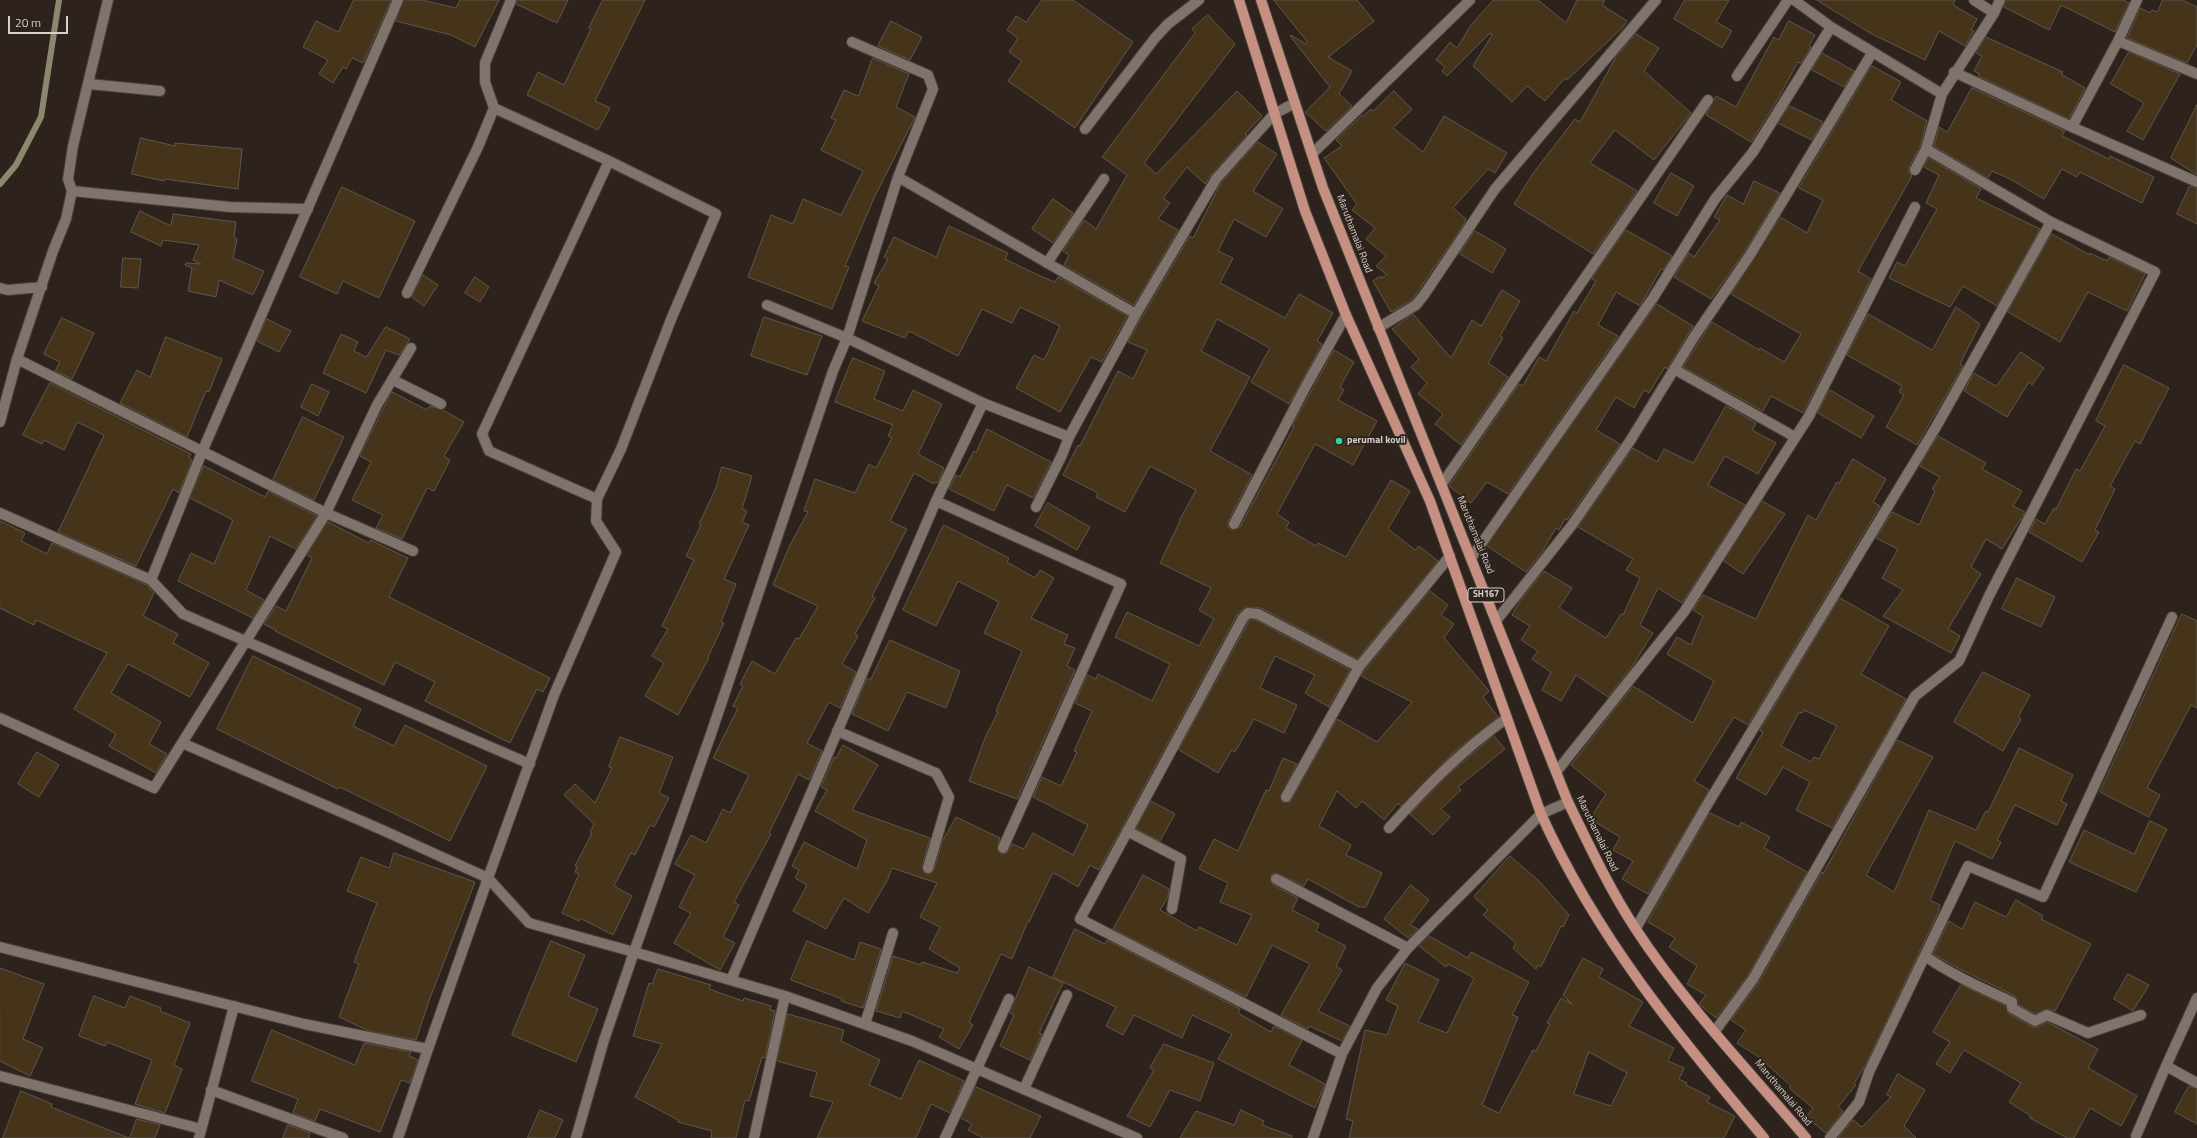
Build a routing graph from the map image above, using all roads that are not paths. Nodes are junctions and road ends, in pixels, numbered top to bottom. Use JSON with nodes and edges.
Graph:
{"nodes":[{"id":1,"x":108,"y":0,"type":"edge"},
{"id":2,"x":398,"y":0,"type":"edge"},
{"id":3,"x":511,"y":0,"type":"edge"},
{"id":4,"x":1199,"y":0,"type":"edge"},
{"id":5,"x":1239,"y":0,"type":"edge"},
{"id":6,"x":1470,"y":0,"type":"edge"},
{"id":7,"x":1656,"y":0,"type":"edge"},
{"id":8,"x":1788,"y":0,"type":"edge"},
{"id":9,"x":1794,"y":0,"type":"edge"},
{"id":10,"x":1974,"y":0,"type":"edge"},
{"id":11,"x":2000,"y":0,"type":"edge"},
{"id":12,"x":2137,"y":0,"type":"edge"},
{"id":13,"x":1262,"y":1,"type":"edge"},
{"id":14,"x":1994,"y":13,"type":"junction"},
{"id":15,"x":1831,"y":28,"type":"junction"},
{"id":16,"x":2118,"y":41,"type":"junction"},
{"id":17,"x":852,"y":42,"type":"dead end"},
{"id":18,"x":1872,"y":53,"type":"junction"},
{"id":19,"x":1954,"y":72,"type":"junction"},
{"id":20,"x":2197,"y":74,"type":"edge"},
{"id":21,"x":1738,"y":76,"type":"dead end"},
{"id":22,"x":89,"y":84,"type":"junction"},
{"id":23,"x":160,"y":91,"type":"dead end"},
{"id":24,"x":1942,"y":94,"type":"junction"},
{"id":25,"x":1708,"y":100,"type":"dead end"},
{"id":26,"x":1295,"y":103,"type":"junction"},
{"id":27,"x":494,"y":108,"type":"junction"},
{"id":28,"x":1274,"y":114,"type":"junction"},
{"id":29,"x":2072,"y":127,"type":"junction"},
{"id":30,"x":1085,"y":129,"type":"dead end"},
{"id":31,"x":1926,"y":148,"type":"junction"},
{"id":32,"x":1312,"y":154,"type":"junction"},
{"id":33,"x":609,"y":161,"type":"junction"},
{"id":34,"x":1915,"y":170,"type":"dead end"},
{"id":35,"x":898,"y":177,"type":"junction"},
{"id":36,"x":1104,"y":179,"type":"dead end"},
{"id":37,"x":2197,"y":182,"type":"edge"},
{"id":38,"x":72,"y":191,"type":"junction"},
{"id":39,"x":1915,"y":207,"type":"dead end"},
{"id":40,"x":308,"y":209,"type":"junction"},
{"id":41,"x":2051,"y":222,"type":"junction"},
{"id":42,"x":1047,"y":263,"type":"junction"},
{"id":43,"x":42,"y":287,"type":"junction"},
{"id":44,"x":0,"y":288,"type":"edge"},
{"id":45,"x":407,"y":293,"type":"dead end"},
{"id":46,"x":767,"y":305,"type":"dead end"},
{"id":47,"x":1136,"y":314,"type":"junction"},
{"id":48,"x":1346,"y":315,"type":"junction"},
{"id":49,"x":1378,"y":328,"type":"junction"},
{"id":50,"x":847,"y":338,"type":"junction"},
{"id":51,"x":411,"y":348,"type":"dead end"},
{"id":52,"x":17,"y":359,"type":"junction"},
{"id":53,"x":1674,"y":368,"type":"junction"},
{"id":54,"x":393,"y":380,"type":"junction"},
{"id":55,"x":983,"y":403,"type":"junction"},
{"id":56,"x":441,"y":404,"type":"dead end"},
{"id":57,"x":0,"y":422,"type":"edge"},
{"id":58,"x":1795,"y":437,"type":"junction"},
{"id":59,"x":1069,"y":438,"type":"junction"},
{"id":60,"x":202,"y":452,"type":"junction"},
{"id":61,"x":1442,"y":484,"type":"junction"},
{"id":62,"x":597,"y":499,"type":"junction"},
{"id":63,"x":936,"y":500,"type":"junction"},
{"id":64,"x":1036,"y":507,"type":"dead end"},
{"id":65,"x":0,"y":513,"type":"edge"},
{"id":66,"x":326,"y":513,"type":"junction"},
{"id":67,"x":1234,"y":524,"type":"dead end"},
{"id":68,"x":412,"y":551,"type":"dead end"},
{"id":69,"x":1450,"y":556,"type":"junction"},
{"id":70,"x":1472,"y":557,"type":"junction"},
{"id":71,"x":151,"y":580,"type":"junction"},
{"id":72,"x":2172,"y":617,"type":"dead end"},
{"id":73,"x":1496,"y":621,"type":"junction"},
{"id":74,"x":246,"y":642,"type":"junction"},
{"id":75,"x":1359,"y":667,"type":"junction"},
{"id":76,"x":0,"y":718,"type":"edge"},
{"id":77,"x":1507,"y":718,"type":"junction"},
{"id":78,"x":837,"y":731,"type":"junction"},
{"id":79,"x":182,"y":743,"type":"junction"},
{"id":80,"x":530,"y":764,"type":"junction"},
{"id":81,"x":1557,"y":771,"type":"junction"},
{"id":82,"x":1286,"y":797,"type":"dead end"},
{"id":83,"x":1568,"y":802,"type":"junction"},
{"id":84,"x":1541,"y":814,"type":"junction"},
{"id":85,"x":1389,"y":828,"type":"dead end"},
{"id":86,"x":1127,"y":831,"type":"junction"},
{"id":87,"x":1004,"y":848,"type":"dead end"},
{"id":88,"x":928,"y":868,"type":"dead end"},
{"id":89,"x":488,"y":878,"type":"junction"},
{"id":90,"x":1276,"y":879,"type":"dead end"},
{"id":91,"x":1172,"y":909,"type":"dead end"},
{"id":92,"x":1636,"y":928,"type":"junction"},
{"id":93,"x":893,"y":933,"type":"dead end"},
{"id":94,"x":0,"y":947,"type":"edge"},
{"id":95,"x":1408,"y":948,"type":"junction"},
{"id":96,"x":634,"y":952,"type":"junction"},
{"id":97,"x":1925,"y":956,"type":"junction"},
{"id":98,"x":731,"y":980,"type":"junction"},
{"id":99,"x":1067,"y":995,"type":"dead end"},
{"id":100,"x":785,"y":996,"type":"junction"},
{"id":101,"x":2197,"y":998,"type":"edge"},
{"id":102,"x":1009,"y":999,"type":"dead end"},
{"id":103,"x":234,"y":1006,"type":"junction"},
{"id":104,"x":2142,"y":1014,"type":"dead end"},
{"id":105,"x":865,"y":1024,"type":"junction"},
{"id":106,"x":1715,"y":1031,"type":"junction"},
{"id":107,"x":428,"y":1049,"type":"junction"},
{"id":108,"x":1342,"y":1054,"type":"junction"},
{"id":109,"x":2166,"y":1066,"type":"junction"},
{"id":110,"x":977,"y":1069,"type":"junction"},
{"id":111,"x":0,"y":1076,"type":"edge"},
{"id":112,"x":2197,"y":1083,"type":"edge"},
{"id":113,"x":1024,"y":1089,"type":"junction"},
{"id":114,"x":211,"y":1090,"type":"junction"},
{"id":115,"x":200,"y":1134,"type":"edge"},
{"id":116,"x":2136,"y":1136,"type":"dead end"},
{"id":117,"x":343,"y":1138,"type":"edge"},
{"id":118,"x":398,"y":1138,"type":"edge"},
{"id":119,"x":576,"y":1138,"type":"edge"},
{"id":120,"x":754,"y":1138,"type":"edge"},
{"id":121,"x":945,"y":1138,"type":"edge"},
{"id":122,"x":1137,"y":1138,"type":"edge"},
{"id":123,"x":1313,"y":1138,"type":"edge"},
{"id":124,"x":1764,"y":1138,"type":"edge"},
{"id":125,"x":1806,"y":1138,"type":"edge"},
{"id":126,"x":1830,"y":1138,"type":"edge"}],
"edges":[{"from":1,"to":22,"type":"street"},
{"from":2,"to":40,"type":"street"},
{"from":3,"to":27,"type":"street"},
{"from":4,"to":30,"type":"street"},
{"from":5,"to":28,"type":"main road","number":"SH167"},
{"from":6,"to":32,"type":"street"},
{"from":7,"to":49,"type":"street"},
{"from":8,"to":21,"type":"street"},
{"from":9,"to":15,"type":"street"},
{"from":10,"to":14,"type":"street"},
{"from":11,"to":14,"type":"street"},
{"from":12,"to":16,"type":"street"},
{"from":13,"to":26,"type":"main road","name":"Maruthamalai Road","number":"SH167"},
{"from":14,"to":19,"type":"street"},
{"from":15,"to":18,"type":"street"},
{"from":15,"to":70,"type":"street"},
{"from":16,"to":20,"type":"street"},
{"from":16,"to":29,"type":"street"},
{"from":17,"to":35,"type":"street"},
{"from":18,"to":24,"type":"street"},
{"from":18,"to":53,"type":"street"},
{"from":19,"to":24,"type":"street"},
{"from":19,"to":29,"type":"street"},
{"from":22,"to":23,"type":"street"},
{"from":22,"to":38,"type":"street"},
{"from":24,"to":31,"type":"street"},
{"from":25,"to":61,"type":"street"},
{"from":26,"to":28,"type":"street"},
{"from":26,"to":32,"type":"main road","name":"Maruthamalai Road","number":"SH167"},
{"from":27,"to":33,"type":"street"},
{"from":27,"to":45,"type":"street"},
{"from":28,"to":47,"type":"street"},
{"from":28,"to":48,"type":"main road","number":"SH167"},
{"from":29,"to":37,"type":"street"},
{"from":31,"to":34,"type":"street"},
{"from":31,"to":41,"type":"street"},
{"from":32,"to":49,"type":"main road","name":"Maruthamalai Road","number":"SH167"},
{"from":33,"to":62,"type":"street"},
{"from":33,"to":62,"type":"street"},
{"from":35,"to":42,"type":"street"},
{"from":35,"to":50,"type":"street"},
{"from":36,"to":42,"type":"street"},
{"from":38,"to":40,"type":"street"},
{"from":38,"to":43,"type":"street"},
{"from":39,"to":58,"type":"street"},
{"from":40,"to":60,"type":"street"},
{"from":41,"to":92,"type":"street"},
{"from":41,"to":106,"type":"street"},
{"from":42,"to":47,"type":"street"},
{"from":43,"to":44,"type":"street"},
{"from":43,"to":52,"type":"street"},
{"from":46,"to":50,"type":"street"},
{"from":47,"to":59,"type":"street"},
{"from":48,"to":67,"type":"street"},
{"from":48,"to":69,"type":"main road","number":"SH167"},
{"from":49,"to":61,"type":"main road","name":"Maruthamalai Road","number":"SH167"},
{"from":50,"to":55,"type":"street"},
{"from":50,"to":96,"type":"street"},
{"from":51,"to":54,"type":"street"},
{"from":52,"to":57,"type":"street"},
{"from":52,"to":60,"type":"street"},
{"from":53,"to":58,"type":"street"},
{"from":53,"to":73,"type":"street"},
{"from":54,"to":56,"type":"street"},
{"from":54,"to":66,"type":"street"},
{"from":55,"to":59,"type":"street"},
{"from":55,"to":63,"type":"street"},
{"from":58,"to":81,"type":"street"},
{"from":59,"to":64,"type":"street"},
{"from":60,"to":66,"type":"street"},
{"from":60,"to":71,"type":"street"},
{"from":61,"to":70,"type":"main road","name":"Maruthamalai Road","number":"SH167"},
{"from":62,"to":80,"type":"street"},
{"from":63,"to":78,"type":"street"},
{"from":63,"to":87,"type":"street"},
{"from":65,"to":71,"type":"street"},
{"from":66,"to":68,"type":"street"},
{"from":66,"to":74,"type":"street"},
{"from":69,"to":75,"type":"street"},
{"from":69,"to":77,"type":"main road","number":"SH167"},
{"from":70,"to":73,"type":"main road","name":"Maruthamalai Road","number":"SH167"},
{"from":71,"to":74,"type":"street"},
{"from":72,"to":97,"type":"street"},
{"from":73,"to":81,"type":"main road","name":"Maruthamalai Road","number":"SH167"},
{"from":74,"to":79,"type":"street"},
{"from":74,"to":80,"type":"street"},
{"from":75,"to":82,"type":"street"},
{"from":75,"to":86,"type":"street"},
{"from":76,"to":79,"type":"street"},
{"from":77,"to":84,"type":"main road","number":"SH167"},
{"from":77,"to":85,"type":"street"},
{"from":78,"to":88,"type":"street"},
{"from":78,"to":98,"type":"street"},
{"from":79,"to":89,"type":"street"},
{"from":80,"to":89,"type":"street"},
{"from":81,"to":83,"type":"main road","name":"Maruthamalai Road","number":"SH167"},
{"from":83,"to":84,"type":"street"},
{"from":83,"to":92,"type":"main road","name":"Maruthamalai Road","number":"SH167"},
{"from":84,"to":95,"type":"street"},
{"from":84,"to":124,"type":"main road","number":"SH167"},
{"from":86,"to":91,"type":"street"},
{"from":86,"to":108,"type":"street"},
{"from":89,"to":96,"type":"street"},
{"from":89,"to":107,"type":"street"},
{"from":90,"to":95,"type":"street"},
{"from":92,"to":106,"type":"main road","name":"Maruthamalai Road","number":"SH167"},
{"from":93,"to":105,"type":"street"},
{"from":94,"to":103,"type":"street"},
{"from":95,"to":108,"type":"street"},
{"from":96,"to":98,"type":"street"},
{"from":96,"to":119,"type":"street"},
{"from":97,"to":104,"type":"street"},
{"from":97,"to":126,"type":"street"},
{"from":98,"to":100,"type":"street"},
{"from":99,"to":113,"type":"street"},
{"from":100,"to":105,"type":"street"},
{"from":100,"to":120,"type":"street"},
{"from":101,"to":109,"type":"street"},
{"from":102,"to":110,"type":"street"},
{"from":103,"to":107,"type":"street"},
{"from":103,"to":114,"type":"street"},
{"from":105,"to":110,"type":"street"},
{"from":106,"to":125,"type":"main road","name":"Maruthamalai Road","number":"SH167"},
{"from":107,"to":118,"type":"street"},
{"from":108,"to":123,"type":"street"},
{"from":109,"to":112,"type":"street"},
{"from":109,"to":116,"type":"street"},
{"from":110,"to":113,"type":"street"},
{"from":110,"to":121,"type":"street"},
{"from":111,"to":115,"type":"street"},
{"from":113,"to":122,"type":"street"},
{"from":114,"to":115,"type":"street"},
{"from":114,"to":117,"type":"street"}]}
